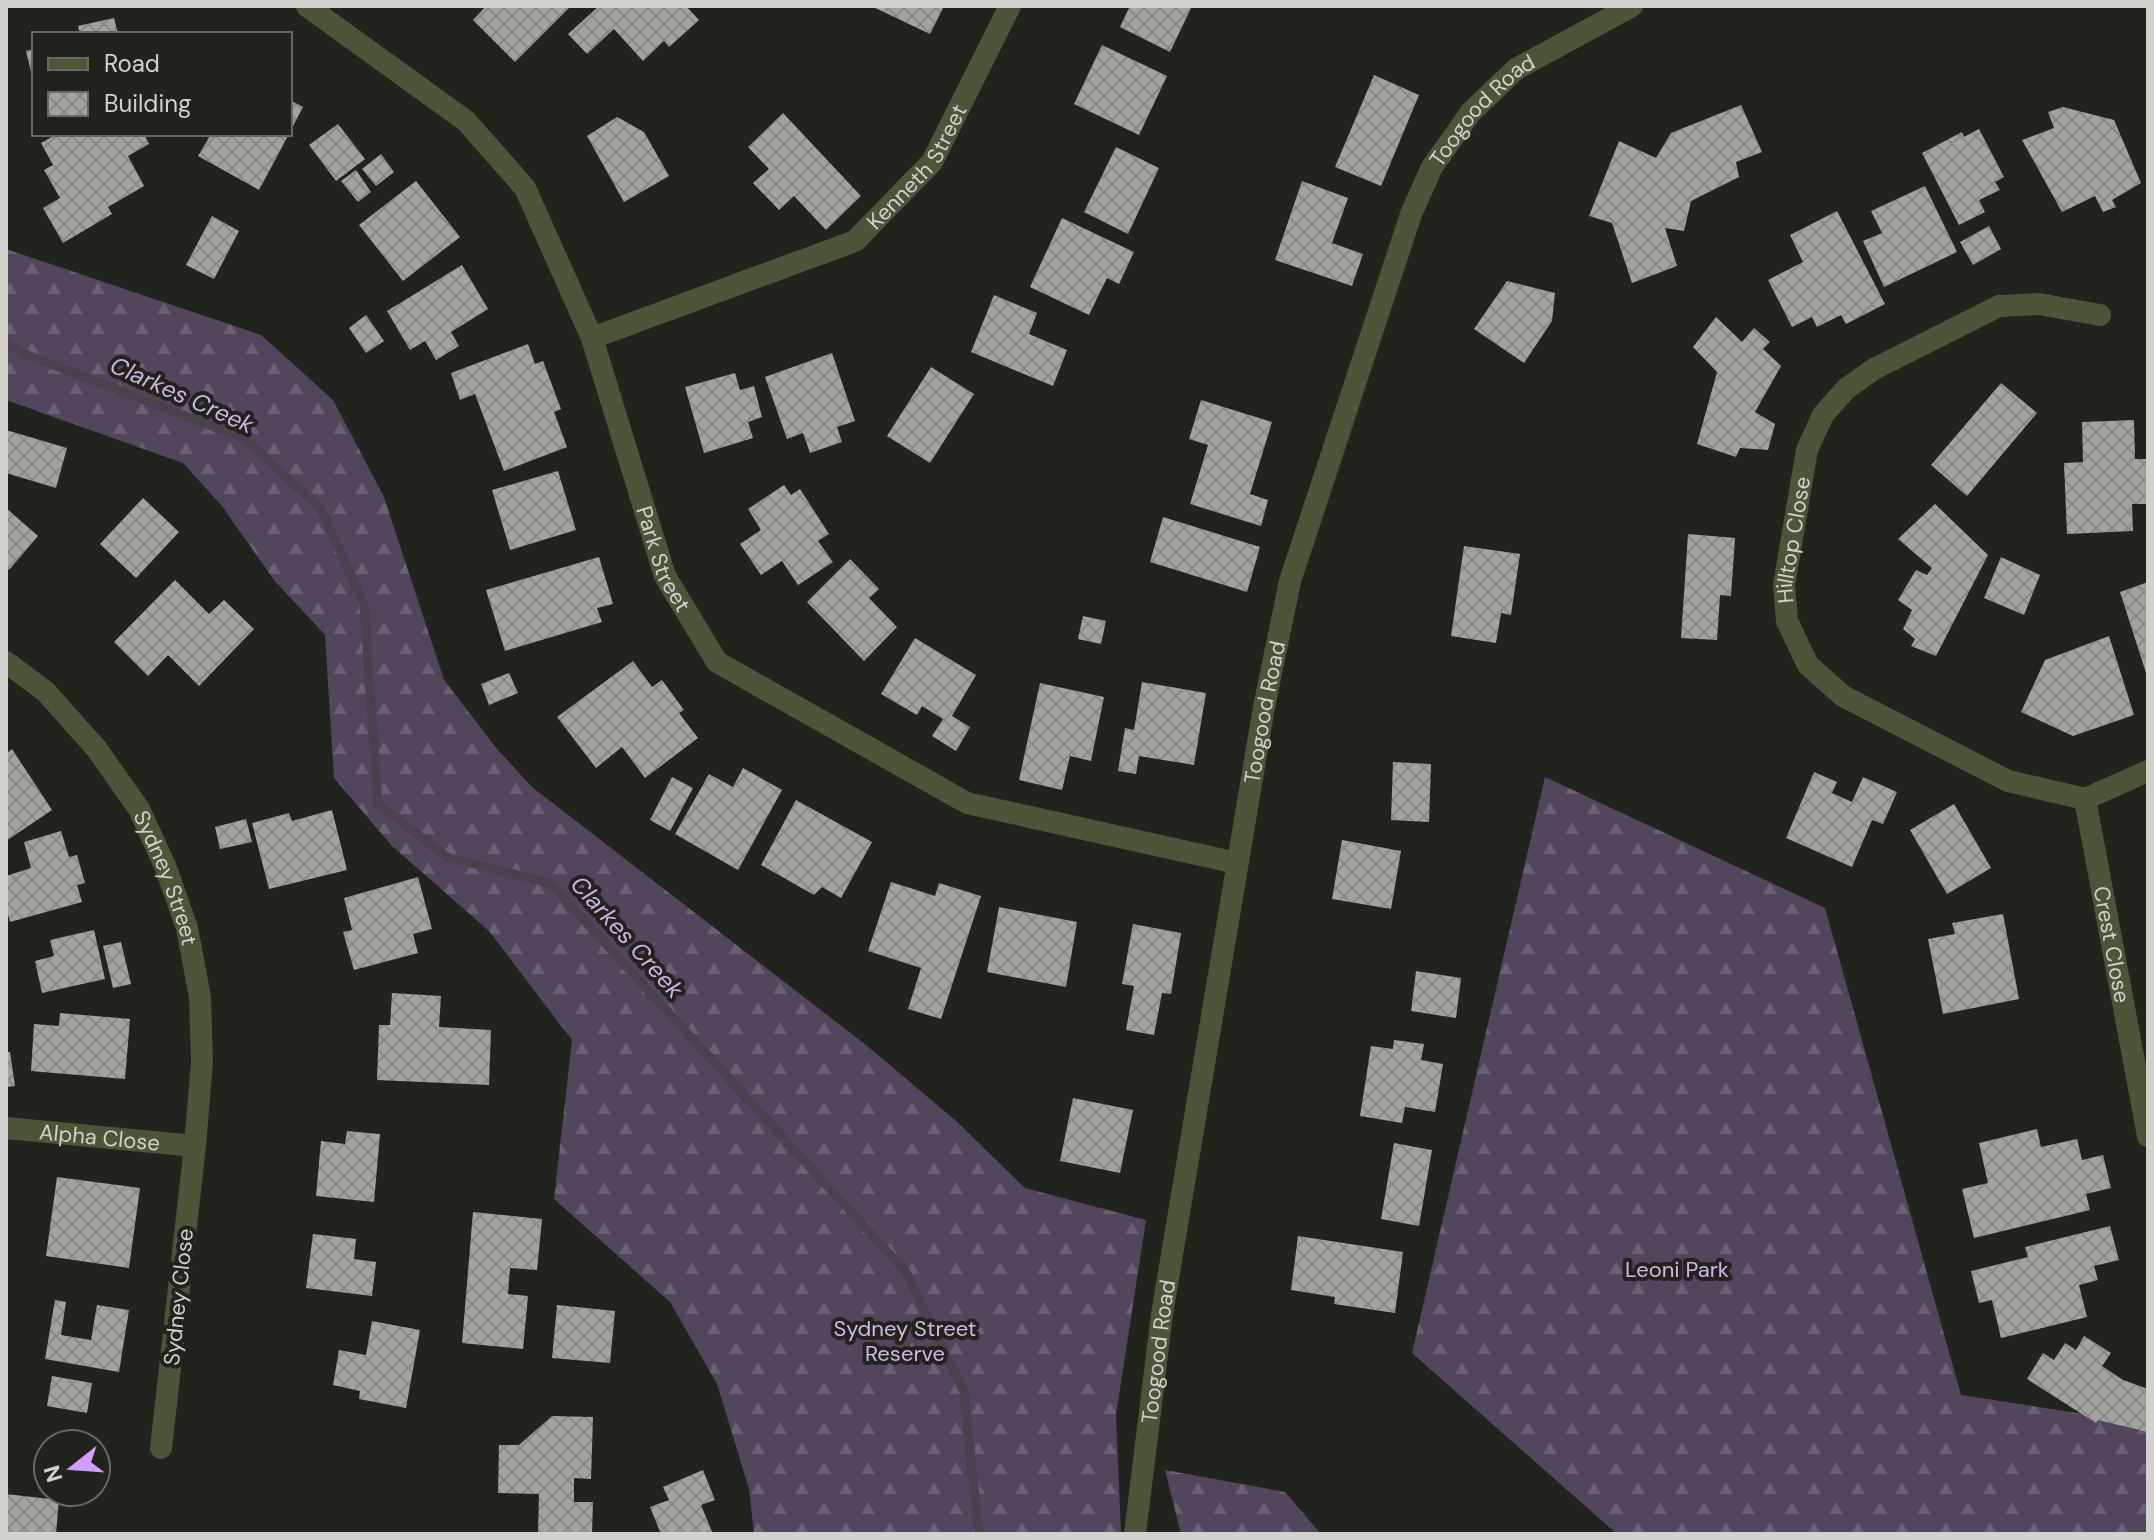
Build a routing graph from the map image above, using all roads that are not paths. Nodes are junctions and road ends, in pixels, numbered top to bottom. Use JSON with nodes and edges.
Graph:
{"nodes":[{"id":1,"x":307,"y":6,"type":"edge"},
{"id":2,"x":1010,"y":6,"type":"edge"},
{"id":3,"x":1632,"y":6,"type":"edge"},
{"id":4,"x":2100,"y":315,"type":"dead end"},
{"id":5,"x":592,"y":338,"type":"junction"},
{"id":6,"x":6,"y":662,"type":"edge"},
{"id":7,"x":2148,"y":771,"type":"edge"},
{"id":8,"x":2085,"y":799,"type":"junction"},
{"id":9,"x":1237,"y":863,"type":"junction"},
{"id":10,"x":6,"y":1128,"type":"edge"},
{"id":11,"x":2148,"y":1136,"type":"edge"},
{"id":12,"x":195,"y":1146,"type":"junction"},
{"id":13,"x":161,"y":1448,"type":"dead end"},
{"id":14,"x":1135,"y":1534,"type":"edge"}],
"edges":[{"from":1,"to":5,"type":"street","name":"Park Street"},
{"from":2,"to":5,"type":"street","name":"Kenneth Street"},
{"from":3,"to":9,"type":"street","name":"Toogood Road"},
{"from":4,"to":8,"type":"street","name":"Hilltop Close"},
{"from":5,"to":9,"type":"street","name":"Park Street"},
{"from":6,"to":12,"type":"street","name":"Sydney Street"},
{"from":7,"to":8,"type":"street"},
{"from":8,"to":11,"type":"street","name":"Crest Close"},
{"from":9,"to":14,"type":"street","name":"Toogood Road"},
{"from":10,"to":12,"type":"street","name":"Alpha Close"},
{"from":12,"to":13,"type":"street","name":"Sydney Close"}]}
